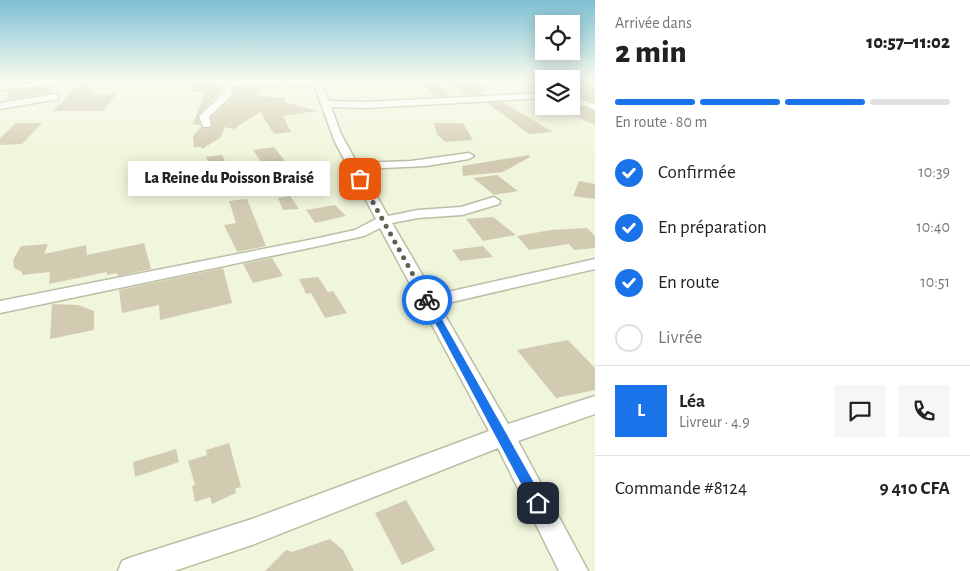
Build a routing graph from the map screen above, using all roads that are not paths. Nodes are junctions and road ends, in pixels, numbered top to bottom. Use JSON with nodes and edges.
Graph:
{"nodes":[{"id":1,"x":214,"y":107,"type":"edge"},
{"id":2,"x":328,"y":107,"type":"edge"},
{"id":3,"x":206,"y":124,"type":"dead end"},
{"id":4,"x":469,"y":156,"type":"dead end"},
{"id":5,"x":353,"y":166,"type":"junction"},
{"id":6,"x":494,"y":201,"type":"dead end"},
{"id":7,"x":383,"y":220,"type":"junction"},
{"id":8,"x":595,"y":264,"type":"edge"},
{"id":9,"x":428,"y":302,"type":"junction"},
{"id":10,"x":0,"y":307,"type":"edge"},
{"id":11,"x":595,"y":405,"type":"edge"},
{"id":12,"x":503,"y":436,"type":"junction"},
{"id":13,"x":132,"y":571,"type":"edge"},
{"id":14,"x":574,"y":571,"type":"edge"}],
"edges":[{"from":1,"to":3,"type":"street"},
{"from":2,"to":5,"type":"street"},
{"from":4,"to":5,"type":"street"},
{"from":5,"to":7,"type":"street"},
{"from":6,"to":7,"type":"street"},
{"from":7,"to":9,"type":"street"},
{"from":7,"to":10,"type":"street"},
{"from":8,"to":9,"type":"street"},
{"from":9,"to":12,"type":"street"},
{"from":11,"to":12,"type":"street"},
{"from":12,"to":13,"type":"street"},
{"from":12,"to":14,"type":"street"}]}
